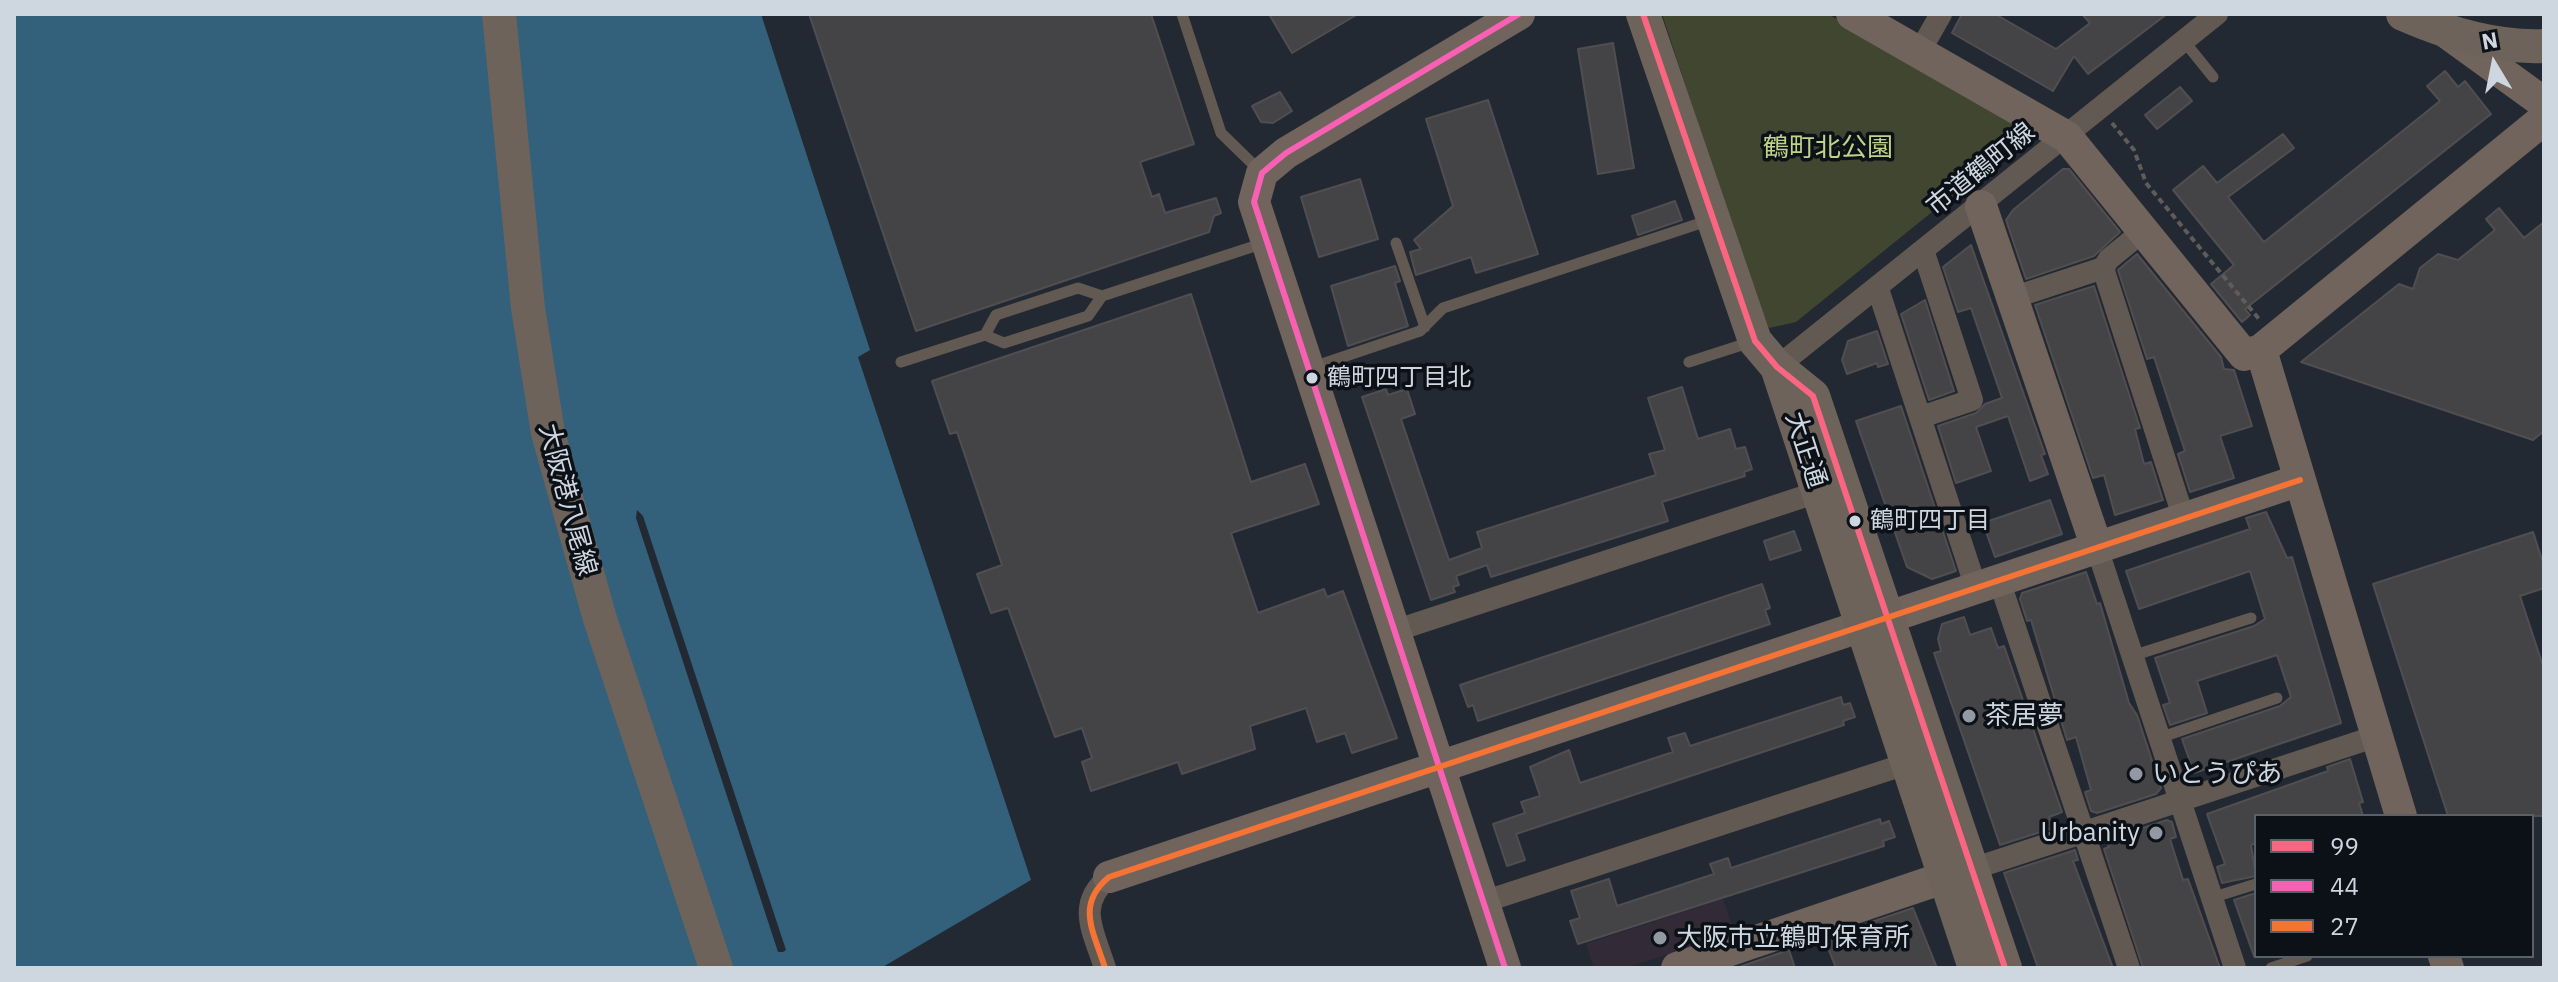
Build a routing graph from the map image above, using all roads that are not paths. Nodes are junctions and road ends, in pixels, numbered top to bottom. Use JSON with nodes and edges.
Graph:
{"nodes":[{"id":1,"x":499,"y":14,"type":"edge"},
{"id":2,"x":1182,"y":14,"type":"edge"},
{"id":3,"x":1519,"y":14,"type":"edge"},
{"id":4,"x":1643,"y":14,"type":"edge"},
{"id":5,"x":1852,"y":14,"type":"edge"},
{"id":6,"x":1941,"y":14,"type":"edge"},
{"id":7,"x":2217,"y":14,"type":"edge"},
{"id":8,"x":2403,"y":14,"type":"edge"},
{"id":9,"x":2421,"y":14,"type":"edge"},
{"id":10,"x":2184,"y":41,"type":"junction"},
{"id":11,"x":2544,"y":46,"type":"edge"},
{"id":12,"x":1920,"y":51,"type":"junction"},
{"id":13,"x":2213,"y":77,"type":"dead end"},
{"id":14,"x":2544,"y":103,"type":"edge"},
{"id":15,"x":2544,"y":119,"type":"edge"},
{"id":16,"x":2067,"y":137,"type":"junction"},
{"id":17,"x":1262,"y":173,"type":"junction"},
{"id":18,"x":1981,"y":206,"type":"junction"},
{"id":19,"x":1713,"y":219,"type":"junction"},
{"id":20,"x":2142,"y":232,"type":"junction"},
{"id":21,"x":1267,"y":242,"type":"junction"},
{"id":22,"x":1396,"y":243,"type":"dead end"},
{"id":23,"x":1924,"y":253,"type":"junction"},
{"id":24,"x":2103,"y":268,"type":"junction"},
{"id":25,"x":1878,"y":289,"type":"junction"},
{"id":26,"x":1102,"y":296,"type":"junction"},
{"id":27,"x":2012,"y":298,"type":"junction"},
{"id":28,"x":1425,"y":327,"type":"junction"},
{"id":29,"x":2260,"y":334,"type":"junction"},
{"id":30,"x":985,"y":335,"type":"junction"},
{"id":31,"x":1755,"y":341,"type":"junction"},
{"id":32,"x":901,"y":362,"type":"dead end"},
{"id":33,"x":1689,"y":362,"type":"dead end"},
{"id":34,"x":1777,"y":367,"type":"junction"},
{"id":35,"x":1308,"y":368,"type":"junction"},
{"id":36,"x":1921,"y":417,"type":"junction"},
{"id":37,"x":2300,"y":480,"type":"junction"},
{"id":38,"x":1818,"y":492,"type":"junction"},
{"id":39,"x":2184,"y":519,"type":"junction"},
{"id":40,"x":2097,"y":548,"type":"junction"},
{"id":41,"x":1988,"y":584,"type":"junction"},
{"id":42,"x":2251,"y":618,"type":"dead end"},
{"id":43,"x":1876,"y":622,"type":"junction"},
{"id":44,"x":1394,"y":631,"type":"junction"},
{"id":45,"x":2132,"y":656,"type":"junction"},
{"id":46,"x":2277,"y":698,"type":"dead end"},
{"id":47,"x":2377,"y":736,"type":"junction"},
{"id":48,"x":2159,"y":738,"type":"junction"},
{"id":49,"x":1909,"y":763,"type":"junction"},
{"id":50,"x":1438,"y":768,"type":"junction"},
{"id":51,"x":2179,"y":802,"type":"junction"},
{"id":52,"x":2400,"y":814,"type":"edge"},
{"id":53,"x":2083,"y":833,"type":"junction"},
{"id":54,"x":1959,"y":873,"type":"junction"},
{"id":55,"x":1109,"y":877,"type":"joint"},
{"id":56,"x":2254,"y":885,"type":"edge"},
{"id":57,"x":2211,"y":898,"type":"junction"},
{"id":58,"x":1483,"y":902,"type":"junction"},
{"id":59,"x":2301,"y":958,"type":"edge"},
{"id":60,"x":716,"y":968,"type":"edge"},
{"id":61,"x":1105,"y":968,"type":"edge"},
{"id":62,"x":1505,"y":968,"type":"edge"},
{"id":63,"x":1677,"y":968,"type":"edge"},
{"id":64,"x":1975,"y":968,"type":"edge"},
{"id":65,"x":2005,"y":968,"type":"edge"},
{"id":66,"x":2129,"y":968,"type":"edge"},
{"id":67,"x":2235,"y":968,"type":"edge"},
{"id":68,"x":2271,"y":968,"type":"edge"}],
"edges":[{"from":1,"to":60,"type":"main road","name":"大阪港八尾線"},
{"from":2,"to":17,"type":"lane"},
{"from":3,"to":17,"type":"street"},
{"from":4,"to":19,"type":"main road"},
{"from":5,"to":12,"type":"street"},
{"from":6,"to":12,"type":"street"},
{"from":7,"to":10,"type":"street","name":"市道鶴町線"},
{"from":8,"to":11,"type":"main road"},
{"from":9,"to":14,"type":"street"},
{"from":10,"to":13,"type":"lane"},
{"from":10,"to":16,"type":"street","name":"市道鶴町線"},
{"from":12,"to":16,"type":"street"},
{"from":15,"to":29,"type":"street"},
{"from":16,"to":18,"type":"street","name":"市道鶴町線"},
{"from":16,"to":20,"type":"street"},
{"from":17,"to":21,"type":"street"},
{"from":18,"to":23,"type":"street","name":"市道鶴町線"},
{"from":18,"to":27,"type":"street"},
{"from":19,"to":28,"type":"lane"},
{"from":19,"to":31,"type":"main road"},
{"from":20,"to":24,"type":"street"},
{"from":20,"to":29,"type":"street"},
{"from":21,"to":26,"type":"lane"},
{"from":21,"to":35,"type":"street"},
{"from":22,"to":28,"type":"lane"},
{"from":23,"to":25,"type":"street","name":"市道鶴町線"},
{"from":23,"to":36,"type":"street"},
{"from":24,"to":27,"type":"street"},
{"from":24,"to":39,"type":"street"},
{"from":25,"to":34,"type":"street","name":"市道鶴町線"},
{"from":25,"to":36,"type":"street"},
{"from":26,"to":30,"type":"lane"},
{"from":26,"to":30,"type":"lane"},
{"from":27,"to":40,"type":"street"},
{"from":28,"to":35,"type":"lane"},
{"from":29,"to":37,"type":"street"},
{"from":30,"to":32,"type":"lane"},
{"from":31,"to":33,"type":"lane"},
{"from":31,"to":34,"type":"main road"},
{"from":34,"to":38,"type":"main road","name":"大正通"},
{"from":34,"to":43,"type":"main road","name":"大正通"},
{"from":35,"to":44,"type":"street"},
{"from":36,"to":41,"type":"street"},
{"from":37,"to":39,"type":"street"},
{"from":37,"to":47,"type":"street"},
{"from":38,"to":43,"type":"main road","name":"大正通"},
{"from":38,"to":44,"type":"street"},
{"from":39,"to":40,"type":"street"},
{"from":40,"to":41,"type":"street"},
{"from":40,"to":45,"type":"street"},
{"from":41,"to":43,"type":"street"},
{"from":41,"to":53,"type":"street"},
{"from":42,"to":45,"type":"lane"},
{"from":43,"to":49,"type":"main road","name":"大正通"},
{"from":43,"to":50,"type":"street"},
{"from":43,"to":54,"type":"main road","name":"大正通"},
{"from":44,"to":50,"type":"street"},
{"from":45,"to":48,"type":"street"},
{"from":46,"to":48,"type":"lane"},
{"from":47,"to":51,"type":"street"},
{"from":47,"to":52,"type":"street"},
{"from":48,"to":51,"type":"street"},
{"from":49,"to":54,"type":"main road","name":"大正通"},
{"from":49,"to":58,"type":"street"},
{"from":50,"to":55,"type":"street"},
{"from":50,"to":58,"type":"street"},
{"from":51,"to":53,"type":"street"},
{"from":51,"to":57,"type":"street"},
{"from":53,"to":54,"type":"street"},
{"from":53,"to":66,"type":"street"},
{"from":54,"to":63,"type":"street"},
{"from":54,"to":64,"type":"main road","name":"大正通"},
{"from":54,"to":65,"type":"main road","name":"大正通"},
{"from":55,"to":61,"type":"street"},
{"from":56,"to":57,"type":"lane"},
{"from":57,"to":67,"type":"street"},
{"from":58,"to":62,"type":"street"},
{"from":59,"to":68,"type":"lane"}]}
